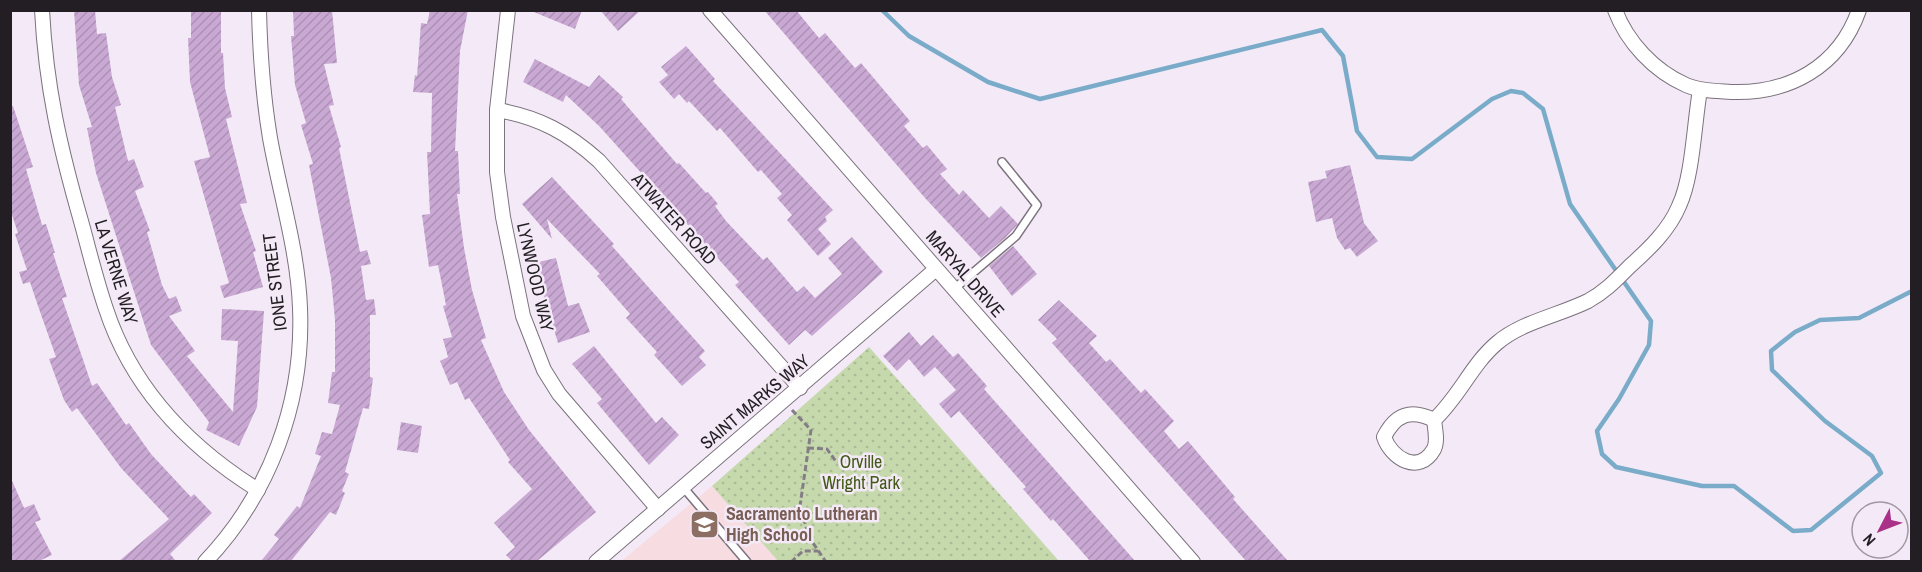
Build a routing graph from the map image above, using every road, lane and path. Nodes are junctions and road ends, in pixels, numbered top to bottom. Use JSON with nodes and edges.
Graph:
{"nodes":[{"id":1,"x":42,"y":10,"type":"edge"},
{"id":2,"x":259,"y":10,"type":"edge"},
{"id":3,"x":508,"y":10,"type":"edge"},
{"id":4,"x":710,"y":10,"type":"edge"},
{"id":5,"x":1615,"y":10,"type":"edge"},
{"id":6,"x":1859,"y":10,"type":"edge"},
{"id":7,"x":1701,"y":90,"type":"junction"},
{"id":8,"x":497,"y":110,"type":"junction"},
{"id":9,"x":1002,"y":162,"type":"dead end"},
{"id":10,"x":936,"y":269,"type":"junction"},
{"id":11,"x":954,"y":289,"type":"junction"},
{"id":12,"x":800,"y":388,"type":"junction"},
{"id":13,"x":784,"y":402,"type":"junction"},
{"id":14,"x":1434,"y":420,"type":"dead end"},
{"id":15,"x":808,"y":448,"type":"junction"},
{"id":16,"x":837,"y":463,"type":"dead end"},
{"id":17,"x":683,"y":487,"type":"junction"},
{"id":18,"x":258,"y":490,"type":"junction"},
{"id":19,"x":658,"y":509,"type":"junction"},
{"id":20,"x":819,"y":550,"type":"junction"},
{"id":21,"x":205,"y":561,"type":"edge"},
{"id":22,"x":596,"y":561,"type":"edge"},
{"id":23,"x":747,"y":561,"type":"edge"},
{"id":24,"x":791,"y":561,"type":"edge"},
{"id":25,"x":826,"y":561,"type":"edge"},
{"id":26,"x":1193,"y":561,"type":"edge"}],
"edges":[{"from":1,"to":18,"type":"street","name":"LA VERNE WAY"},
{"from":2,"to":18,"type":"street","name":"IONE STREET"},
{"from":3,"to":8,"type":"street","name":"LYNWOOD WAY"},
{"from":4,"to":10,"type":"street","name":"MARYAL DRIVE"},
{"from":5,"to":7,"type":"street"},
{"from":6,"to":7,"type":"street"},
{"from":7,"to":14,"type":"street"},
{"from":8,"to":12,"type":"street","name":"ATWATER ROAD"},
{"from":8,"to":19,"type":"street","name":"LYNWOOD WAY"},
{"from":9,"to":11,"type":"lane"},
{"from":10,"to":11,"type":"street","name":"MARYAL DRIVE"},
{"from":10,"to":12,"type":"street","name":"SAINT MARKS WAY"},
{"from":11,"to":26,"type":"street","name":"MARYAL DRIVE"},
{"from":12,"to":13,"type":"street","name":"SAINT MARKS WAY"},
{"from":13,"to":15,"type":"path"},
{"from":13,"to":17,"type":"street","name":"SAINT MARKS WAY"},
{"from":15,"to":16,"type":"path"},
{"from":15,"to":20,"type":"path"},
{"from":17,"to":19,"type":"street","name":"SAINT MARKS WAY"},
{"from":17,"to":23,"type":"lane"},
{"from":18,"to":21,"type":"street","name":"IONE STREET"},
{"from":19,"to":22,"type":"street","name":"SAINT MARKS WAY"},
{"from":20,"to":24,"type":"path"},
{"from":20,"to":25,"type":"path"}]}
